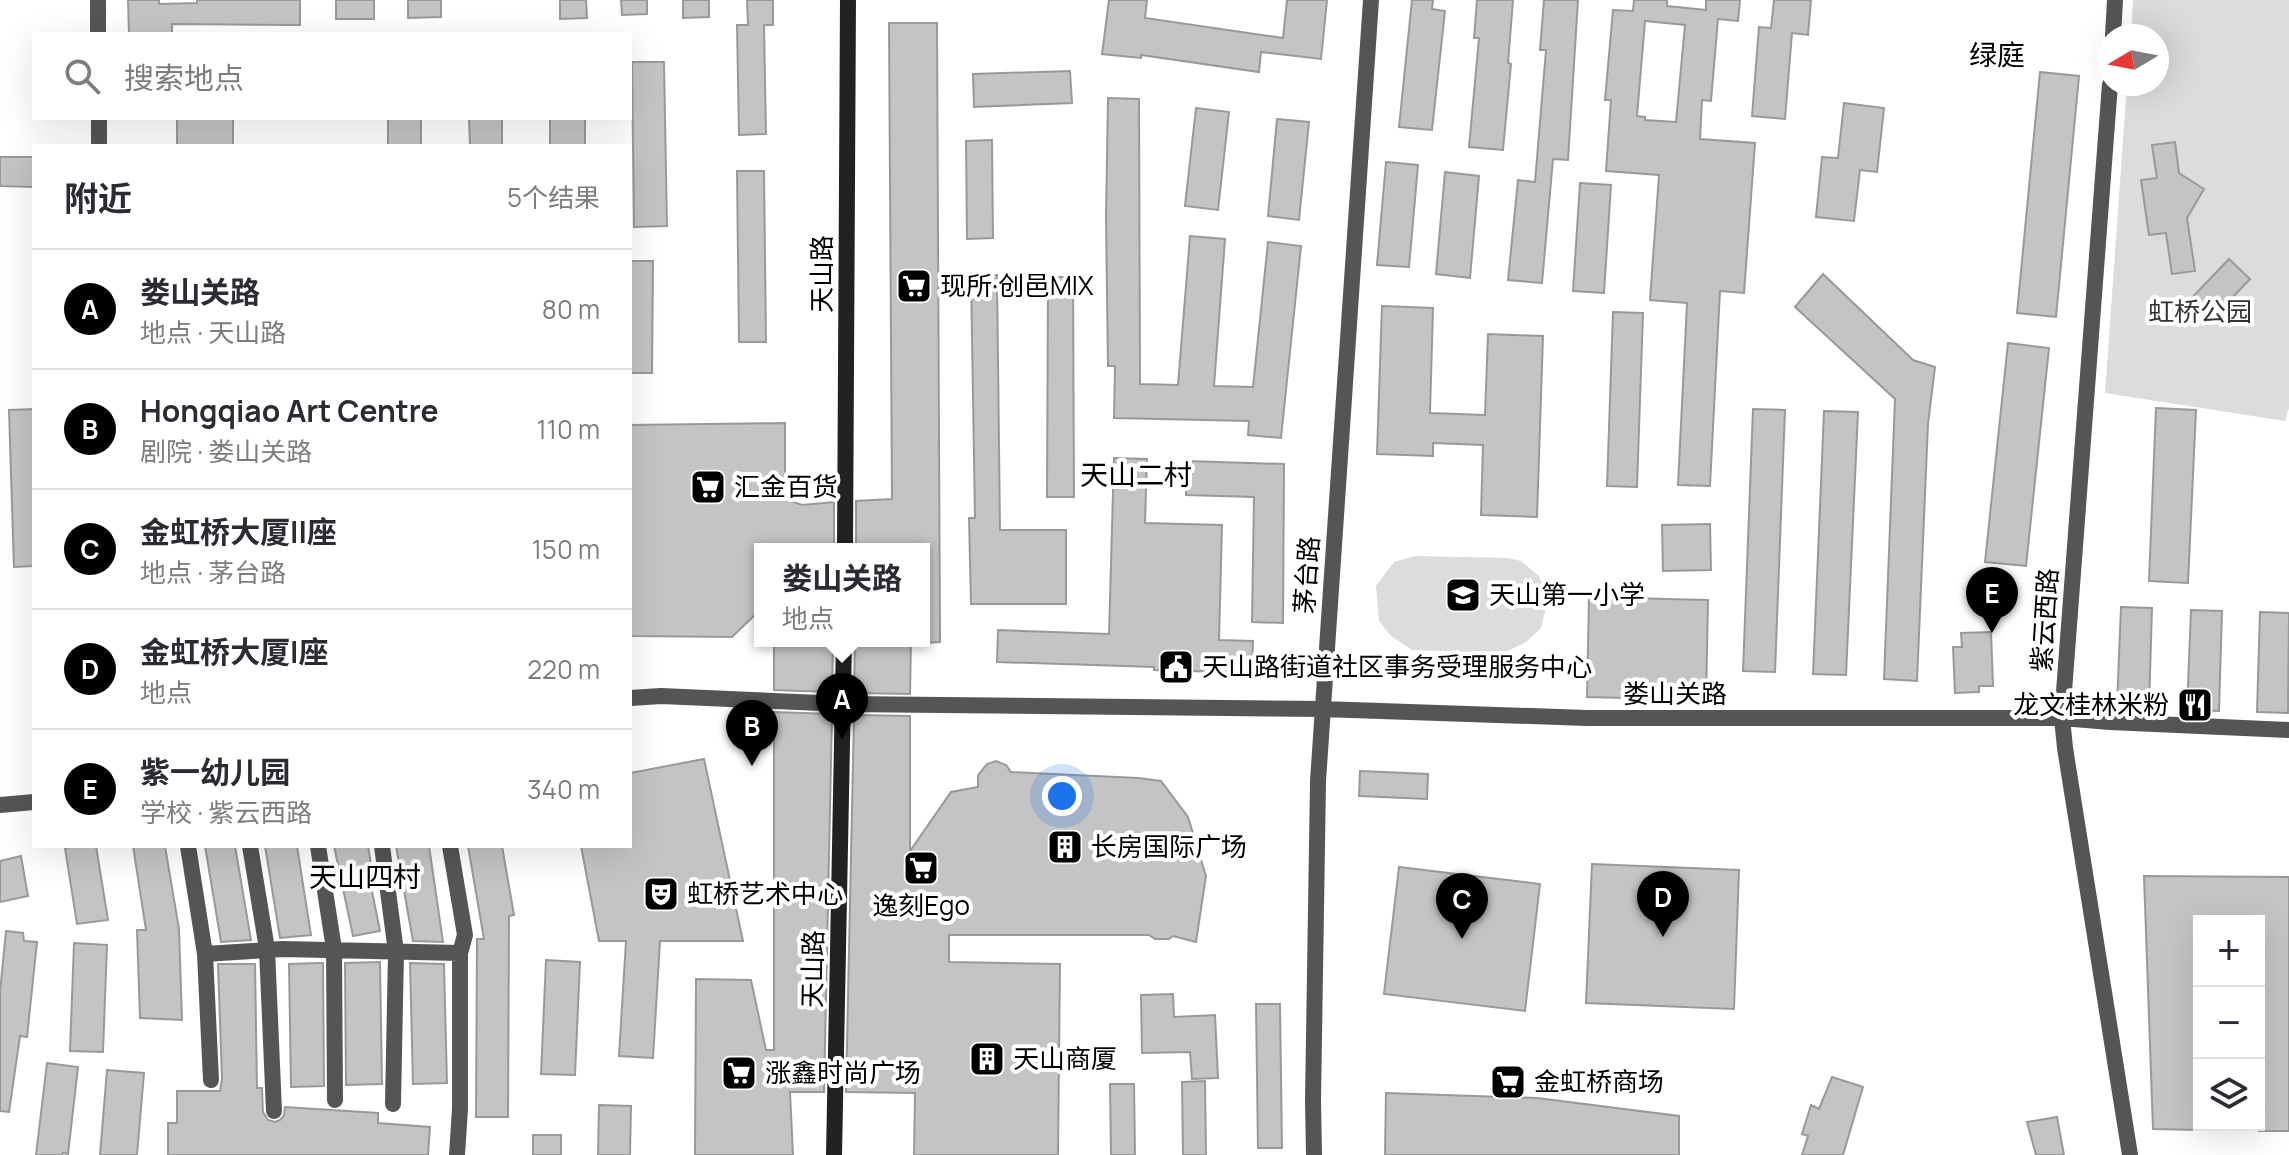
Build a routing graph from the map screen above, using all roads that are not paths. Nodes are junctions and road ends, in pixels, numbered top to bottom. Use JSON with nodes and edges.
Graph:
{"nodes":[{"id":1,"x":98,"y":0,"type":"edge"},
{"id":2,"x":848,"y":0,"type":"edge"},
{"id":3,"x":1371,"y":0,"type":"edge"},
{"id":4,"x":2115,"y":0,"type":"edge"},
{"id":5,"x":2114,"y":24,"type":"edge"},
{"id":6,"x":98,"y":32,"type":"edge"},
{"id":7,"x":2109,"y":96,"type":"edge"},
{"id":8,"x":99,"y":120,"type":"edge"},
{"id":9,"x":99,"y":144,"type":"edge"},
{"id":10,"x":845,"y":543,"type":"edge"},
{"id":11,"x":844,"y":647,"type":"edge"},
{"id":12,"x":632,"y":698,"type":"edge"},
{"id":13,"x":843,"y":704,"type":"junction"},
{"id":14,"x":1322,"y":709,"type":"junction"},
{"id":15,"x":2062,"y":718,"type":"junction"},
{"id":16,"x":2289,"y":730,"type":"edge"},
{"id":17,"x":32,"y":802,"type":"edge"},
{"id":18,"x":0,"y":805,"type":"edge"},
{"id":19,"x":188,"y":848,"type":"edge"},
{"id":20,"x":250,"y":848,"type":"edge"},
{"id":21,"x":318,"y":848,"type":"edge"},
{"id":22,"x":382,"y":848,"type":"edge"},
{"id":23,"x":450,"y":848,"type":"edge"},
{"id":24,"x":267,"y":949,"type":"junction"},
{"id":25,"x":334,"y":949,"type":"junction"},
{"id":26,"x":396,"y":952,"type":"junction"},
{"id":27,"x":460,"y":953,"type":"junction"},
{"id":28,"x":205,"y":954,"type":"junction"},
{"id":29,"x":211,"y":1080,"type":"dead end"},
{"id":30,"x":335,"y":1100,"type":"dead end"},
{"id":31,"x":393,"y":1104,"type":"dead end"},
{"id":32,"x":274,"y":1111,"type":"dead end"},
{"id":33,"x":457,"y":1155,"type":"edge"},
{"id":34,"x":834,"y":1155,"type":"edge"},
{"id":35,"x":1314,"y":1155,"type":"edge"},
{"id":36,"x":2130,"y":1155,"type":"edge"}],
"edges":[{"from":1,"to":6,"type":"street"},
{"from":2,"to":10,"type":"main road","name":"天山路"},
{"from":3,"to":14,"type":"street","name":"茅台路"},
{"from":4,"to":5,"type":"street"},
{"from":7,"to":15,"type":"street","name":"紫云西路"},
{"from":8,"to":9,"type":"street"},
{"from":11,"to":13,"type":"main road","name":"天山路"},
{"from":12,"to":13,"type":"street","name":"娄山关路"},
{"from":13,"to":14,"type":"street","name":"娄山关路"},
{"from":13,"to":34,"type":"main road","name":"天山路"},
{"from":14,"to":15,"type":"street","name":"娄山关路"},
{"from":14,"to":35,"type":"street","name":"茅台路"},
{"from":15,"to":16,"type":"street","name":"娄山关路"},
{"from":15,"to":36,"type":"street","name":"紫云西路"},
{"from":17,"to":18,"type":"street"},
{"from":19,"to":28,"type":"street"},
{"from":20,"to":24,"type":"street"},
{"from":21,"to":25,"type":"street"},
{"from":22,"to":26,"type":"street"},
{"from":23,"to":27,"type":"street"},
{"from":24,"to":25,"type":"street"},
{"from":24,"to":28,"type":"street"},
{"from":24,"to":32,"type":"street"},
{"from":25,"to":26,"type":"street"},
{"from":25,"to":30,"type":"street"},
{"from":26,"to":27,"type":"street"},
{"from":26,"to":31,"type":"street"},
{"from":27,"to":33,"type":"street"},
{"from":28,"to":29,"type":"street"}]}
